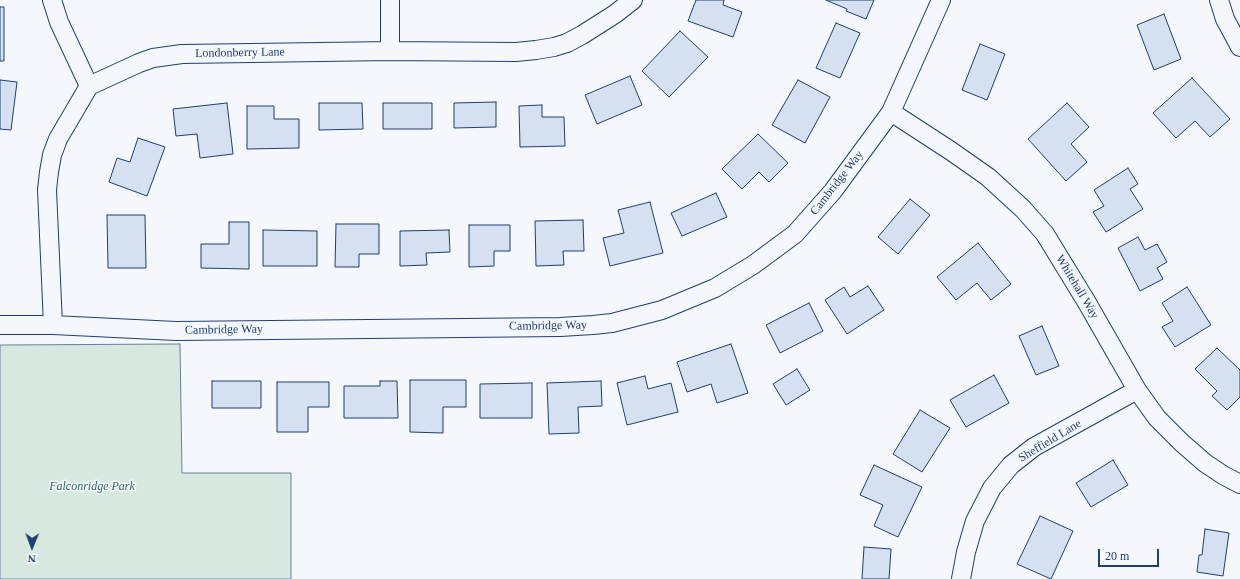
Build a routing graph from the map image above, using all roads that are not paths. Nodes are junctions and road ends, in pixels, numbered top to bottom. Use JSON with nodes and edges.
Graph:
{"nodes":[{"id":1,"x":52,"y":0,"type":"edge"},
{"id":2,"x":390,"y":0,"type":"edge"},
{"id":3,"x":633,"y":0,"type":"edge"},
{"id":4,"x":941,"y":0,"type":"edge"},
{"id":5,"x":1220,"y":0,"type":"edge"},
{"id":6,"x":1240,"y":47,"type":"edge"},
{"id":7,"x":390,"y":51,"type":"junction"},
{"id":8,"x":89,"y":86,"type":"junction"},
{"id":9,"x":891,"y":112,"type":"junction"},
{"id":10,"x":0,"y":325,"type":"edge"},
{"id":11,"x":53,"y":325,"type":"junction"},
{"id":12,"x":1137,"y":390,"type":"junction"},
{"id":13,"x":1240,"y":484,"type":"edge"},
{"id":14,"x":961,"y":579,"type":"edge"}],
"edges":[{"from":1,"to":8,"type":"street"},
{"from":2,"to":7,"type":"street"},
{"from":3,"to":7,"type":"street","name":"Londonberry Lane"},
{"from":4,"to":9,"type":"street","name":"Cambridge Way"},
{"from":5,"to":6,"type":"street"},
{"from":7,"to":8,"type":"street","name":"Londonberry Lane"},
{"from":8,"to":11,"type":"street"},
{"from":9,"to":11,"type":"street","name":"Cambridge Way"},
{"from":9,"to":12,"type":"street","name":"Whitehall Way"},
{"from":10,"to":11,"type":"street","name":"Cambridge Way"},
{"from":12,"to":13,"type":"street","name":"Whitehall Way"},
{"from":12,"to":14,"type":"street","name":"Sheffield Lane"}]}
